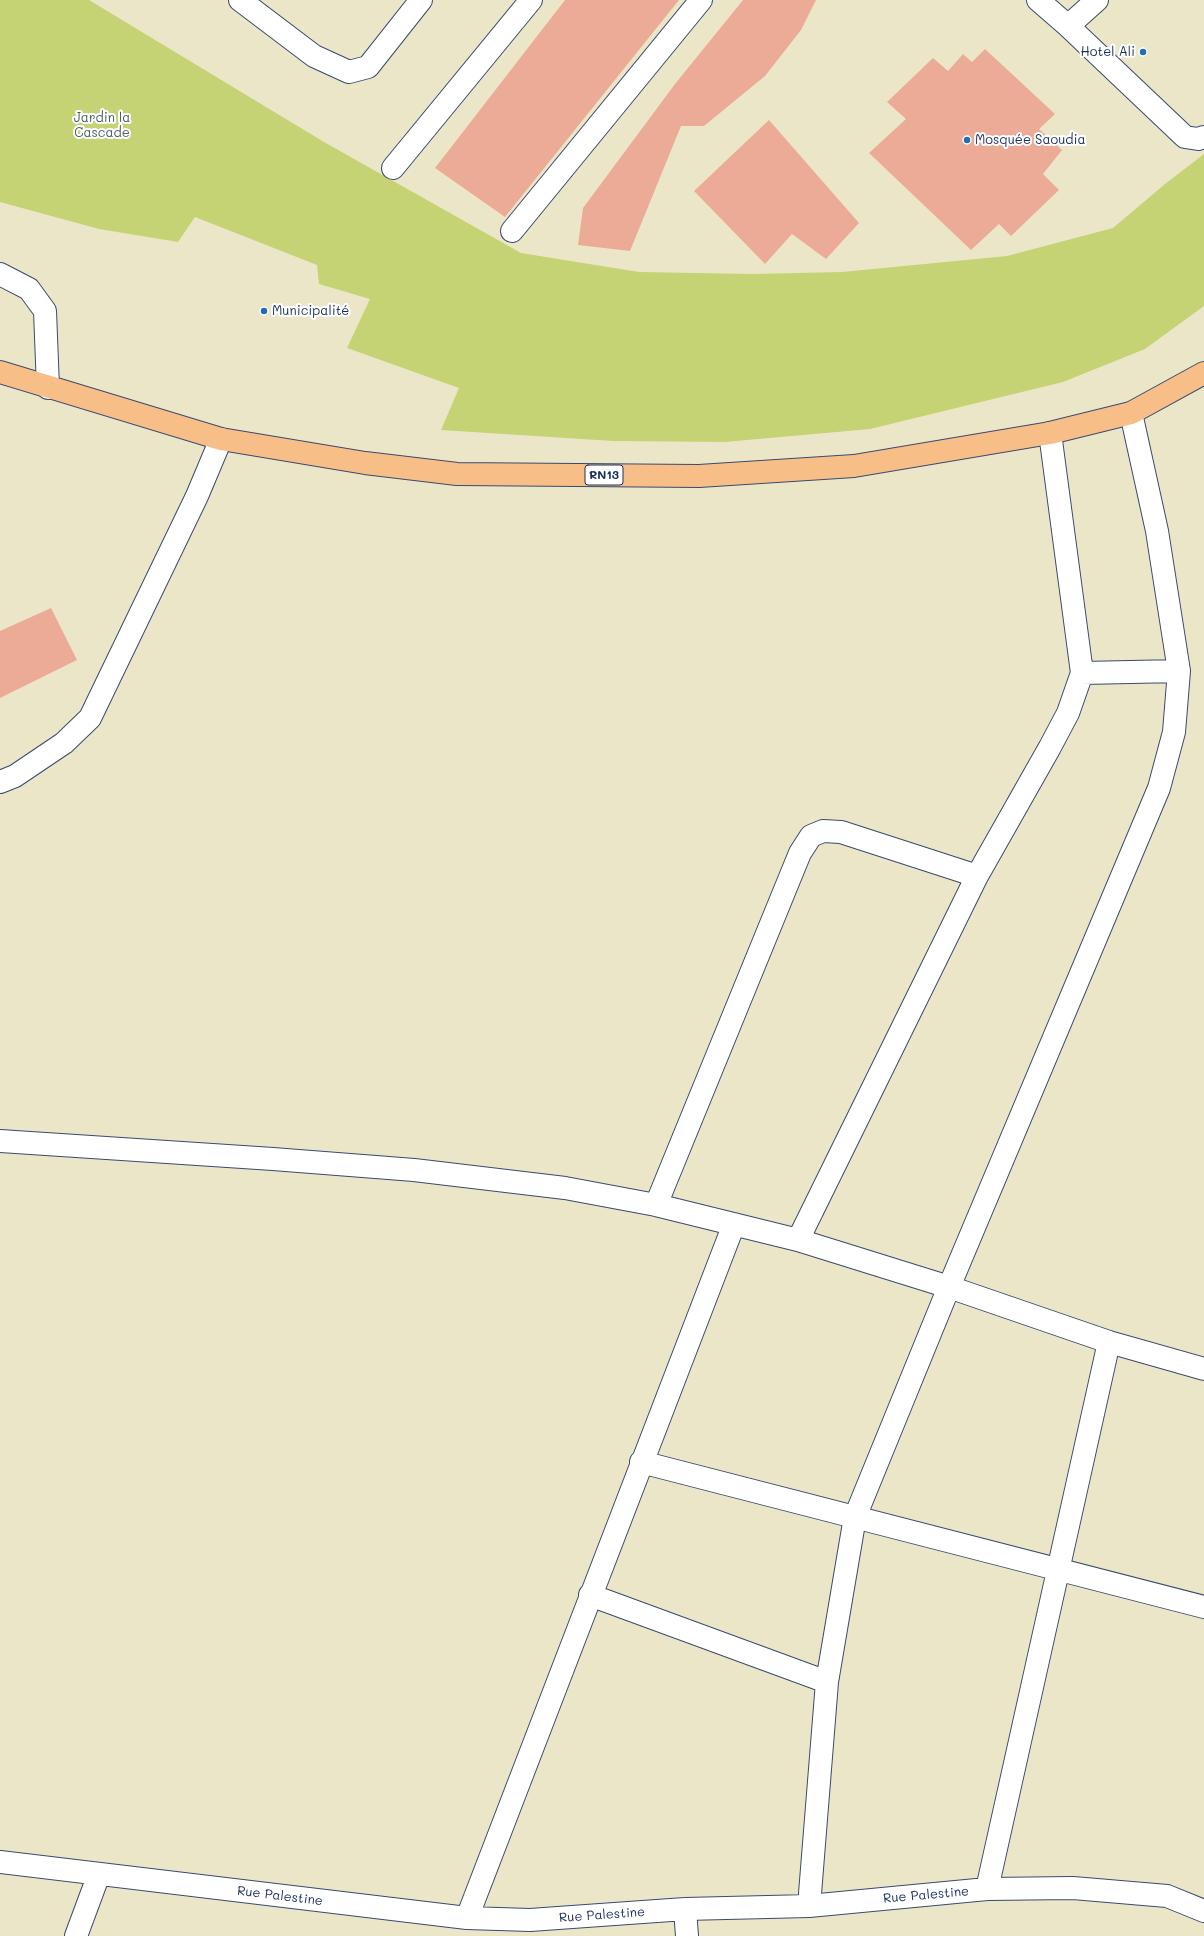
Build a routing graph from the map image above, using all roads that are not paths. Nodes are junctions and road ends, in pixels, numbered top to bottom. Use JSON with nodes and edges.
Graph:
{"nodes":[{"id":1,"x":240,"y":0,"type":"edge"},
{"id":2,"x":421,"y":0,"type":"edge"},
{"id":3,"x":531,"y":0,"type":"edge"},
{"id":4,"x":700,"y":0,"type":"edge"},
{"id":5,"x":1038,"y":0,"type":"edge"},
{"id":6,"x":1097,"y":0,"type":"edge"},
{"id":7,"x":1068,"y":26,"type":"junction"},
{"id":8,"x":1204,"y":136,"type":"edge"},
{"id":9,"x":393,"y":168,"type":"dead end"},
{"id":10,"x":512,"y":231,"type":"dead end"},
{"id":11,"x":0,"y":274,"type":"edge"},
{"id":12,"x":0,"y":372,"type":"edge"},
{"id":13,"x":1204,"y":373,"type":"edge"},
{"id":14,"x":48,"y":388,"type":"junction"},
{"id":15,"x":1131,"y":413,"type":"junction"},
{"id":16,"x":1050,"y":433,"type":"junction"},
{"id":17,"x":221,"y":439,"type":"junction"},
{"id":18,"x":1179,"y":671,"type":"junction"},
{"id":19,"x":1082,"y":673,"type":"junction"},
{"id":20,"x":0,"y":782,"type":"edge"},
{"id":21,"x":978,"y":876,"type":"junction"},
{"id":22,"x":0,"y":1141,"type":"edge"},
{"id":23,"x":656,"y":1204,"type":"junction"},
{"id":24,"x":734,"y":1224,"type":"junction"},
{"id":25,"x":798,"y":1240,"type":"junction"},
{"id":26,"x":949,"y":1286,"type":"junction"},
{"id":27,"x":1109,"y":1342,"type":"junction"},
{"id":28,"x":1204,"y":1369,"type":"edge"},
{"id":29,"x":641,"y":1462,"type":"junction"},
{"id":30,"x":855,"y":1517,"type":"junction"},
{"id":31,"x":1058,"y":1570,"type":"junction"},
{"id":32,"x":590,"y":1595,"type":"junction"},
{"id":33,"x":1204,"y":1607,"type":"edge"},
{"id":34,"x":827,"y":1682,"type":"junction"},
{"id":35,"x":0,"y":1862,"type":"edge"},
{"id":36,"x":99,"y":1874,"type":"junction"},
{"id":37,"x":987,"y":1889,"type":"junction"},
{"id":38,"x":809,"y":1906,"type":"junction"},
{"id":39,"x":685,"y":1909,"type":"junction"},
{"id":40,"x":1204,"y":1911,"type":"edge"},
{"id":41,"x":467,"y":1918,"type":"junction"},
{"id":42,"x":528,"y":1928,"type":"edge"},
{"id":43,"x":76,"y":1936,"type":"edge"},
{"id":44,"x":687,"y":1936,"type":"edge"}],
"edges":[{"from":1,"to":2,"type":"street"},
{"from":3,"to":9,"type":"street"},
{"from":4,"to":10,"type":"street"},
{"from":5,"to":7,"type":"street"},
{"from":6,"to":7,"type":"street"},
{"from":7,"to":8,"type":"street"},
{"from":11,"to":14,"type":"street"},
{"from":12,"to":14,"type":"main road","number":"RN13"},
{"from":13,"to":15,"type":"main road","number":"RN13"},
{"from":14,"to":17,"type":"main road","number":"RN13"},
{"from":15,"to":16,"type":"main road","number":"RN13"},
{"from":15,"to":18,"type":"street"},
{"from":16,"to":17,"type":"main road","number":"RN13"},
{"from":16,"to":19,"type":"street"},
{"from":17,"to":20,"type":"street"},
{"from":18,"to":19,"type":"street"},
{"from":18,"to":26,"type":"street"},
{"from":19,"to":21,"type":"street"},
{"from":21,"to":23,"type":"street"},
{"from":21,"to":25,"type":"street"},
{"from":22,"to":23,"type":"street"},
{"from":23,"to":24,"type":"street"},
{"from":24,"to":25,"type":"street"},
{"from":24,"to":29,"type":"street"},
{"from":25,"to":26,"type":"street"},
{"from":26,"to":27,"type":"street"},
{"from":26,"to":30,"type":"street"},
{"from":27,"to":28,"type":"street"},
{"from":27,"to":31,"type":"street"},
{"from":29,"to":30,"type":"street"},
{"from":29,"to":32,"type":"street"},
{"from":30,"to":31,"type":"street"},
{"from":30,"to":34,"type":"street"},
{"from":31,"to":33,"type":"street"},
{"from":31,"to":37,"type":"street"},
{"from":32,"to":34,"type":"street"},
{"from":32,"to":41,"type":"street"},
{"from":34,"to":38,"type":"street"},
{"from":35,"to":36,"type":"street","name":"Rue Palestine"},
{"from":36,"to":41,"type":"street","name":"Rue Palestine"},
{"from":36,"to":43,"type":"street"},
{"from":37,"to":38,"type":"street","name":"Rue Palestine"},
{"from":37,"to":40,"type":"street","name":"Rue Palestine"},
{"from":38,"to":39,"type":"street","name":"Rue Palestine"},
{"from":39,"to":42,"type":"street","name":"Rue Palestine"},
{"from":39,"to":44,"type":"street"},
{"from":41,"to":42,"type":"street","name":"Rue Palestine"}]}
